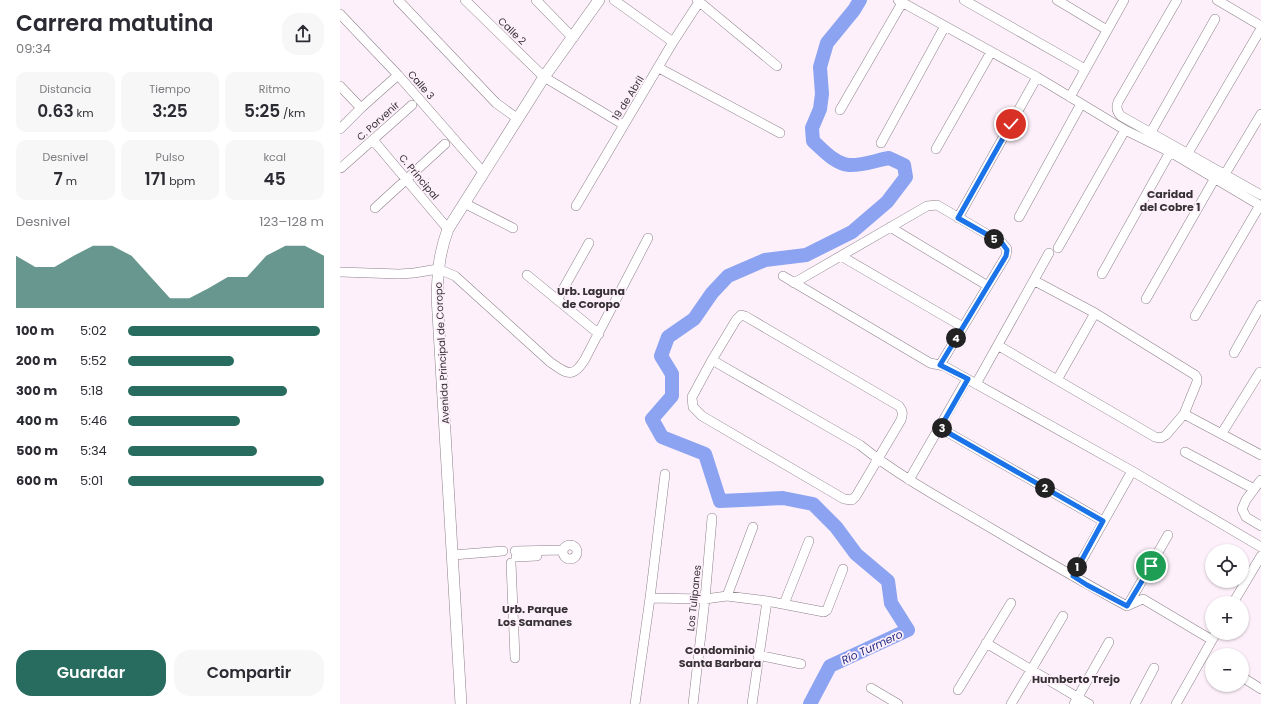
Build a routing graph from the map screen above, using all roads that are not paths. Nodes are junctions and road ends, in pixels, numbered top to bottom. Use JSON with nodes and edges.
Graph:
{"nodes":[{"id":1,"x":398,"y":0,"type":"edge"},
{"id":2,"x":465,"y":0,"type":"edge"},
{"id":3,"x":536,"y":0,"type":"edge"},
{"id":4,"x":599,"y":0,"type":"edge"},
{"id":5,"x":614,"y":0,"type":"edge"},
{"id":6,"x":964,"y":0,"type":"edge"},
{"id":7,"x":1057,"y":0,"type":"edge"},
{"id":8,"x":1124,"y":0,"type":"edge"},
{"id":9,"x":1177,"y":0,"type":"edge"},
{"id":10,"x":1217,"y":0,"type":"edge"},
{"id":11,"x":698,"y":1,"type":"edge"},
{"id":12,"x":900,"y":1,"type":"edge"},
{"id":13,"x":340,"y":14,"type":"edge"},
{"id":14,"x":1215,"y":20,"type":"dead end"},
{"id":15,"x":945,"y":26,"type":"junction"},
{"id":16,"x":1260,"y":29,"type":"edge"},
{"id":17,"x":1107,"y":30,"type":"junction"},
{"id":18,"x":573,"y":38,"type":"junction"},
{"id":19,"x":673,"y":42,"type":"junction"},
{"id":20,"x":990,"y":52,"type":"junction"},
{"id":21,"x":777,"y":66,"type":"dead end"},
{"id":22,"x":659,"y":68,"type":"junction"},
{"id":23,"x":1085,"y":69,"type":"junction"},
{"id":24,"x":398,"y":75,"type":"junction"},
{"id":25,"x":544,"y":77,"type":"junction"},
{"id":26,"x":1037,"y":77,"type":"junction"},
{"id":27,"x":340,"y":86,"type":"edge"},
{"id":28,"x":1070,"y":97,"type":"junction"},
{"id":29,"x":1082,"y":104,"type":"junction"},
{"id":30,"x":412,"y":105,"type":"dead end"},
{"id":31,"x":361,"y":108,"type":"junction"},
{"id":32,"x":840,"y":110,"type":"dead end"},
{"id":33,"x":1261,"y":114,"type":"edge"},
{"id":34,"x":518,"y":120,"type":"junction"},
{"id":35,"x":624,"y":125,"type":"junction"},
{"id":36,"x":340,"y":129,"type":"edge"},
{"id":37,"x":1125,"y":130,"type":"junction"},
{"id":38,"x":1151,"y":132,"type":"junction"},
{"id":39,"x":780,"y":133,"type":"dead end"},
{"id":40,"x":373,"y":140,"type":"junction"},
{"id":41,"x":881,"y":143,"type":"dead end"},
{"id":42,"x":445,"y":144,"type":"dead end"},
{"id":43,"x":936,"y":149,"type":"dead end"},
{"id":44,"x":1170,"y":152,"type":"junction"},
{"id":45,"x":1188,"y":153,"type":"junction"},
{"id":46,"x":341,"y":168,"type":"dead end"},
{"id":47,"x":483,"y":172,"type":"junction"},
{"id":48,"x":1225,"y":174,"type":"junction"},
{"id":49,"x":406,"y":178,"type":"junction"},
{"id":50,"x":1215,"y":178,"type":"junction"},
{"id":51,"x":1261,"y":195,"type":"edge"},
{"id":52,"x":464,"y":203,"type":"junction"},
{"id":53,"x":1260,"y":205,"type":"edge"},
{"id":54,"x":576,"y":206,"type":"dead end"},
{"id":55,"x":375,"y":208,"type":"dead end"},
{"id":56,"x":1018,"y":217,"type":"dead end"},
{"id":57,"x":958,"y":218,"type":"junction"},
{"id":58,"x":890,"y":227,"type":"junction"},
{"id":59,"x":513,"y":228,"type":"dead end"},
{"id":60,"x":448,"y":229,"type":"junction"},
{"id":61,"x":648,"y":238,"type":"dead end"},
{"id":62,"x":589,"y":243,"type":"dead end"},
{"id":63,"x":1058,"y":248,"type":"dead end"},
{"id":64,"x":1049,"y":253,"type":"dead end"},
{"id":65,"x":841,"y":256,"type":"junction"},
{"id":66,"x":438,"y":269,"type":"junction"},
{"id":67,"x":340,"y":272,"type":"edge"},
{"id":68,"x":1102,"y":274,"type":"dead end"},
{"id":69,"x":527,"y":275,"type":"dead end"},
{"id":70,"x":783,"y":276,"type":"dead end"},
{"id":71,"x":1035,"y":281,"type":"junction"},
{"id":72,"x":794,"y":283,"type":"junction"},
{"id":73,"x":988,"y":286,"type":"junction"},
{"id":74,"x":1146,"y":299,"type":"dead end"},
{"id":75,"x":557,"y":300,"type":"junction"},
{"id":76,"x":1261,"y":305,"type":"edge"},
{"id":77,"x":1095,"y":313,"type":"junction"},
{"id":78,"x":1195,"y":316,"type":"dead end"},
{"id":79,"x":963,"y":327,"type":"junction"},
{"id":80,"x":599,"y":334,"type":"junction"},
{"id":81,"x":999,"y":346,"type":"junction"},
{"id":82,"x":1234,"y":353,"type":"dead end"},
{"id":83,"x":712,"y":360,"type":"junction"},
{"id":84,"x":940,"y":365,"type":"junction"},
{"id":85,"x":1260,"y":372,"type":"dead end"},
{"id":86,"x":968,"y":379,"type":"junction"},
{"id":87,"x":1057,"y":380,"type":"junction"},
{"id":88,"x":976,"y":384,"type":"junction"},
{"id":89,"x":1184,"y":414,"type":"junction"},
{"id":90,"x":940,"y":428,"type":"junction"},
{"id":91,"x":1222,"y":434,"type":"junction"},
{"id":92,"x":1185,"y":452,"type":"dead end"},
{"id":93,"x":1261,"y":455,"type":"edge"},
{"id":94,"x":877,"y":459,"type":"junction"},
{"id":95,"x":1132,"y":471,"type":"junction"},
{"id":96,"x":664,"y":474,"type":"dead end"},
{"id":97,"x":909,"y":480,"type":"junction"},
{"id":98,"x":1261,"y":480,"type":"edge"},
{"id":99,"x":1254,"y":488,"type":"junction"},
{"id":100,"x":712,"y":518,"type":"dead end"},
{"id":101,"x":1103,"y":521,"type":"junction"},
{"id":102,"x":1261,"y":526,"type":"edge"},
{"id":103,"x":753,"y":527,"type":"dead end"},
{"id":104,"x":1168,"y":535,"type":"dead end"},
{"id":105,"x":809,"y":541,"type":"dead end"},
{"id":106,"x":1261,"y":547,"type":"edge"},
{"id":107,"x":563,"y":552,"type":"dead end"},
{"id":108,"x":503,"y":554,"type":"junction"},
{"id":109,"x":1261,"y":556,"type":"edge"},
{"id":110,"x":514,"y":557,"type":"junction"},
{"id":111,"x":453,"y":558,"type":"junction"},
{"id":112,"x":843,"y":569,"type":"dead end"},
{"id":113,"x":1073,"y":576,"type":"junction"},
{"id":114,"x":727,"y":596,"type":"junction"},
{"id":115,"x":1237,"y":596,"type":"edge"},
{"id":116,"x":650,"y":598,"type":"junction"},
{"id":117,"x":705,"y":599,"type":"junction"},
{"id":118,"x":767,"y":601,"type":"junction"},
{"id":119,"x":1011,"y":603,"type":"dead end"},
{"id":120,"x":784,"y":604,"type":"junction"},
{"id":121,"x":1127,"y":606,"type":"junction"},
{"id":122,"x":1063,"y":616,"type":"dead end"},
{"id":123,"x":1205,"y":631,"type":"edge"},
{"id":124,"x":1109,"y":642,"type":"dead end"},
{"id":125,"x":986,"y":643,"type":"junction"},
{"id":126,"x":758,"y":655,"type":"junction"},
{"id":127,"x":515,"y":658,"type":"dead end"},
{"id":128,"x":1205,"y":660,"type":"edge"},
{"id":129,"x":802,"y":664,"type":"dead end"},
{"id":130,"x":1154,"y":668,"type":"dead end"},
{"id":131,"x":1031,"y":670,"type":"junction"},
{"id":132,"x":1249,"y":682,"type":"edge"},
{"id":133,"x":870,"y":688,"type":"dead end"},
{"id":134,"x":958,"y":690,"type":"dead end"},
{"id":135,"x":1261,"y":690,"type":"edge"},
{"id":136,"x":1076,"y":701,"type":"edge"},
{"id":137,"x":461,"y":704,"type":"edge"},
{"id":138,"x":635,"y":704,"type":"edge"},
{"id":139,"x":693,"y":704,"type":"edge"},
{"id":140,"x":752,"y":704,"type":"edge"},
{"id":141,"x":898,"y":704,"type":"edge"},
{"id":142,"x":1011,"y":704,"type":"edge"},
{"id":143,"x":1089,"y":704,"type":"edge"},
{"id":144,"x":1135,"y":704,"type":"edge"},
{"id":145,"x":1176,"y":704,"type":"edge"}],
"edges":[{"from":1,"to":34,"type":"street"},
{"from":2,"to":25,"type":"street","name":"Calle 2"},
{"from":3,"to":18,"type":"street"},
{"from":4,"to":18,"type":"street","name":"Avenida Principal de Coropo"},
{"from":5,"to":19,"type":"street"},
{"from":6,"to":23,"type":"street"},
{"from":7,"to":17,"type":"street"},
{"from":8,"to":17,"type":"street"},
{"from":9,"to":38,"type":"street"},
{"from":10,"to":16,"type":"street"},
{"from":11,"to":19,"type":"street","name":"19 de Abril"},
{"from":11,"to":21,"type":"street"},
{"from":12,"to":15,"type":"street"},
{"from":12,"to":32,"type":"street"},
{"from":13,"to":24,"type":"street","name":"Calle 3"},
{"from":14,"to":38,"type":"street"},
{"from":15,"to":20,"type":"street"},
{"from":15,"to":41,"type":"street"},
{"from":16,"to":45,"type":"street"},
{"from":17,"to":23,"type":"street"},
{"from":18,"to":25,"type":"street","name":"Avenida Principal de Coropo"},
{"from":19,"to":22,"type":"street","name":"19 de Abril"},
{"from":20,"to":26,"type":"street"},
{"from":20,"to":43,"type":"street"},
{"from":22,"to":35,"type":"street","name":"19 de Abril"},
{"from":22,"to":39,"type":"street"},
{"from":23,"to":28,"type":"street"},
{"from":24,"to":31,"type":"street"},
{"from":24,"to":47,"type":"street","name":"Calle 3"},
{"from":25,"to":34,"type":"street","name":"Avenida Principal de Coropo"},
{"from":25,"to":35,"type":"street","name":"Calle 2"},
{"from":26,"to":28,"type":"street"},
{"from":26,"to":57,"type":"street"},
{"from":27,"to":31,"type":"street"},
{"from":28,"to":29,"type":"street"},
{"from":29,"to":37,"type":"street"},
{"from":29,"to":56,"type":"street"},
{"from":30,"to":40,"type":"street","name":"C. Porvenir"},
{"from":31,"to":36,"type":"street"},
{"from":33,"to":48,"type":"street"},
{"from":34,"to":47,"type":"street","name":"Avenida Principal de Coropo"},
{"from":35,"to":54,"type":"street","name":"19 de Abril"},
{"from":37,"to":44,"type":"street"},
{"from":37,"to":63,"type":"street"},
{"from":38,"to":45,"type":"street"},
{"from":40,"to":46,"type":"street","name":"C. Porvenir"},
{"from":40,"to":49,"type":"street","name":"C. Principal"},
{"from":42,"to":49,"type":"street"},
{"from":44,"to":50,"type":"street"},
{"from":44,"to":68,"type":"street"},
{"from":45,"to":48,"type":"street"},
{"from":47,"to":52,"type":"street","name":"Avenida Principal de Coropo"},
{"from":48,"to":51,"type":"street"},
{"from":49,"to":55,"type":"street"},
{"from":49,"to":60,"type":"street","name":"C. Principal"},
{"from":50,"to":53,"type":"street"},
{"from":50,"to":74,"type":"street"},
{"from":52,"to":59,"type":"street"},
{"from":52,"to":60,"type":"street","name":"Avenida Principal de Coropo"},
{"from":53,"to":78,"type":"street"},
{"from":57,"to":58,"type":"street"},
{"from":57,"to":73,"type":"street"},
{"from":58,"to":65,"type":"street"},
{"from":58,"to":73,"type":"street"},
{"from":60,"to":66,"type":"street","name":"Avenida Principal de Coropo"},
{"from":61,"to":80,"type":"street"},
{"from":62,"to":75,"type":"street"},
{"from":64,"to":71,"type":"street"},
{"from":65,"to":72,"type":"street"},
{"from":65,"to":79,"type":"street"},
{"from":66,"to":67,"type":"street"},
{"from":66,"to":80,"type":"street"},
{"from":66,"to":111,"type":"street","name":"Avenida Principal de Coropo"},
{"from":69,"to":75,"type":"street"},
{"from":70,"to":72,"type":"street"},
{"from":71,"to":77,"type":"street"},
{"from":71,"to":81,"type":"street"},
{"from":72,"to":84,"type":"street"},
{"from":73,"to":79,"type":"street"},
{"from":75,"to":80,"type":"street"},
{"from":76,"to":82,"type":"street"},
{"from":77,"to":87,"type":"street"},
{"from":77,"to":89,"type":"street"},
{"from":79,"to":84,"type":"street"},
{"from":81,"to":87,"type":"street"},
{"from":81,"to":88,"type":"street"},
{"from":83,"to":94,"type":"street"},
{"from":83,"to":94,"type":"street"},
{"from":83,"to":94,"type":"street"},
{"from":84,"to":86,"type":"street"},
{"from":85,"to":91,"type":"street"},
{"from":86,"to":88,"type":"street"},
{"from":86,"to":90,"type":"street"},
{"from":87,"to":89,"type":"street"},
{"from":88,"to":95,"type":"street"},
{"from":89,"to":91,"type":"street"},
{"from":90,"to":97,"type":"street"},
{"from":90,"to":101,"type":"street"},
{"from":91,"to":93,"type":"street"},
{"from":92,"to":99,"type":"street"},
{"from":94,"to":97,"type":"street"},
{"from":95,"to":101,"type":"street"},
{"from":95,"to":106,"type":"street"},
{"from":96,"to":116,"type":"street"},
{"from":97,"to":113,"type":"street"},
{"from":98,"to":99,"type":"street"},
{"from":99,"to":102,"type":"street"},
{"from":100,"to":117,"type":"street","name":"Los Tulipanes"},
{"from":101,"to":113,"type":"street"},
{"from":103,"to":114,"type":"street"},
{"from":104,"to":121,"type":"street"},
{"from":105,"to":120,"type":"street"},
{"from":107,"to":110,"type":"street"},
{"from":108,"to":110,"type":"street"},
{"from":108,"to":110,"type":"street"},
{"from":108,"to":111,"type":"street"},
{"from":109,"to":115,"type":"street"},
{"from":110,"to":127,"type":"street"},
{"from":111,"to":137,"type":"street","name":"Avenida Principal de Coropo"},
{"from":112,"to":120,"type":"street"},
{"from":113,"to":121,"type":"street"},
{"from":114,"to":117,"type":"street"},
{"from":114,"to":118,"type":"street"},
{"from":116,"to":117,"type":"street"},
{"from":116,"to":138,"type":"street"},
{"from":117,"to":139,"type":"street","name":"Los Tulipanes"},
{"from":118,"to":120,"type":"street"},
{"from":118,"to":126,"type":"street"},
{"from":119,"to":125,"type":"street"},
{"from":121,"to":123,"type":"street"},
{"from":122,"to":131,"type":"street"},
{"from":124,"to":136,"type":"street"},
{"from":125,"to":131,"type":"street"},
{"from":125,"to":134,"type":"street"},
{"from":126,"to":129,"type":"street"},
{"from":126,"to":140,"type":"street"},
{"from":128,"to":145,"type":"street"},
{"from":130,"to":144,"type":"street"},
{"from":131,"to":136,"type":"street"},
{"from":131,"to":142,"type":"street"},
{"from":132,"to":135,"type":"street"},
{"from":133,"to":141,"type":"street"},
{"from":136,"to":143,"type":"street"}]}
